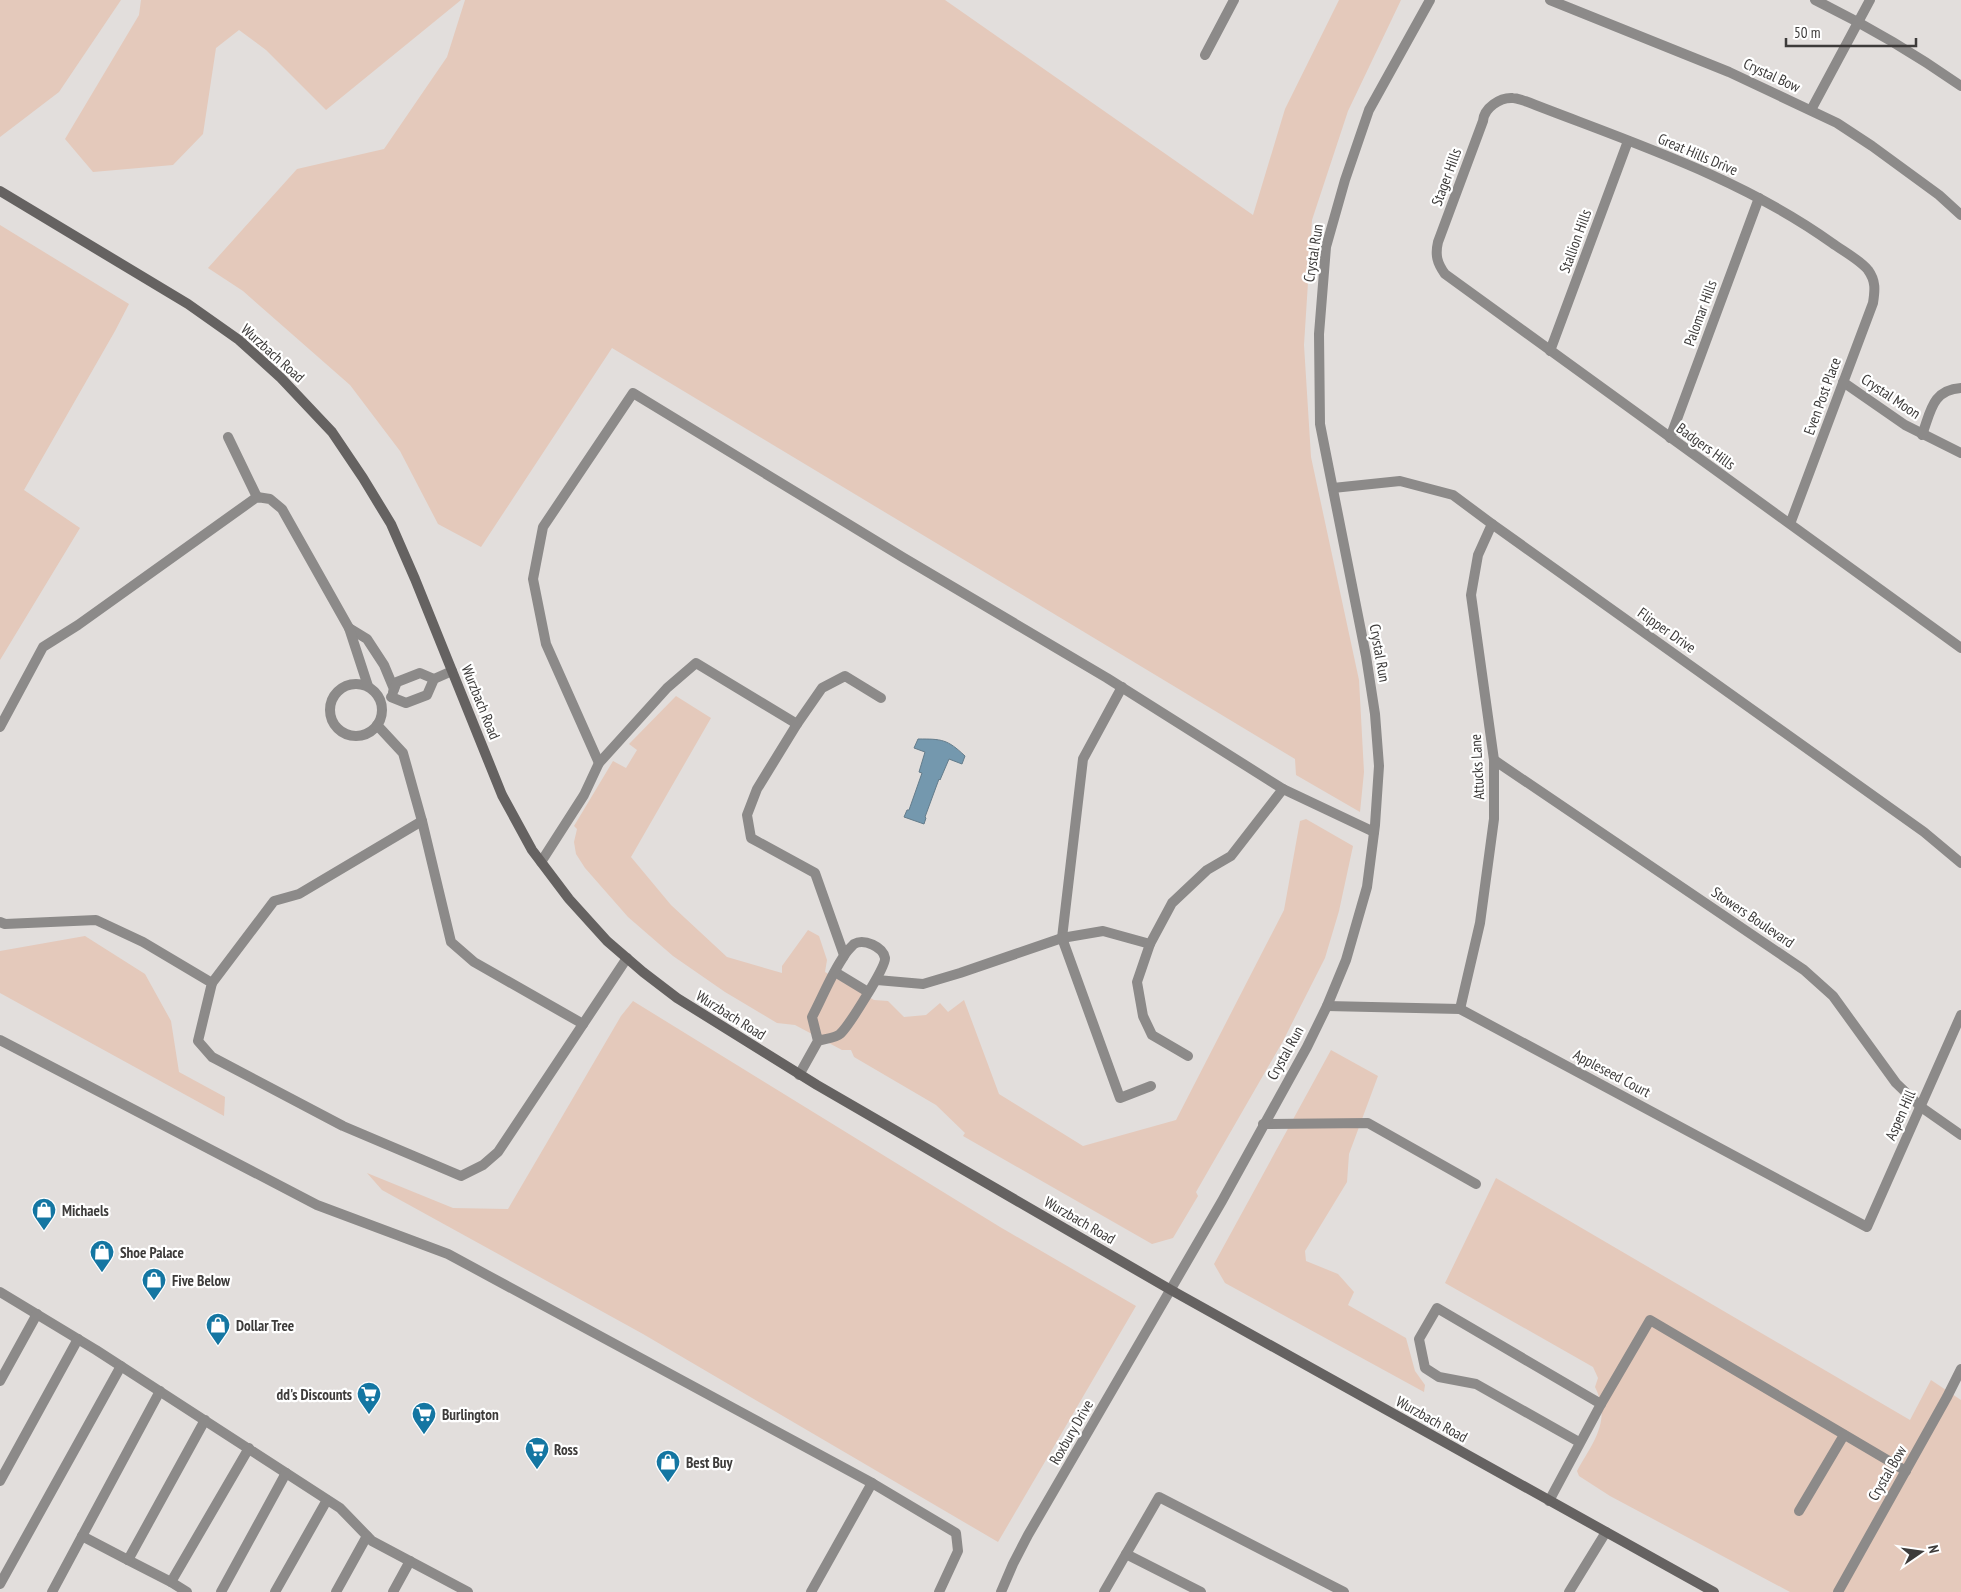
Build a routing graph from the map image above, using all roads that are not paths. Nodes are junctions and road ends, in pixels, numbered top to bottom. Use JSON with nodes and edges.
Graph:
{"nodes":[{"id":1,"x":1234,"y":0,"type":"edge"},
{"id":2,"x":1430,"y":0,"type":"edge"},
{"id":3,"x":1550,"y":0,"type":"edge"},
{"id":4,"x":1815,"y":0,"type":"edge"},
{"id":5,"x":1870,"y":0,"type":"edge"},
{"id":6,"x":1858,"y":21,"type":"junction"},
{"id":7,"x":1206,"y":55,"type":"dead end"},
{"id":8,"x":1961,"y":86,"type":"edge"},
{"id":9,"x":1494,"y":104,"type":"joint"},
{"id":10,"x":1811,"y":110,"type":"junction"},
{"id":11,"x":1628,"y":141,"type":"junction"},
{"id":12,"x":0,"y":191,"type":"edge"},
{"id":13,"x":1759,"y":198,"type":"junction"},
{"id":14,"x":1961,"y":215,"type":"edge"},
{"id":15,"x":1438,"y":264,"type":"joint"},
{"id":16,"x":1873,"y":278,"type":"joint"},
{"id":17,"x":1550,"y":351,"type":"junction"},
{"id":18,"x":1843,"y":382,"type":"junction"},
{"id":19,"x":1961,"y":388,"type":"edge"},
{"id":20,"x":1922,"y":435,"type":"junction"},
{"id":21,"x":228,"y":437,"type":"dead end"},
{"id":22,"x":1670,"y":438,"type":"junction"},
{"id":23,"x":1961,"y":453,"type":"edge"},
{"id":24,"x":1333,"y":488,"type":"junction"},
{"id":25,"x":257,"y":497,"type":"junction"},
{"id":26,"x":1492,"y":524,"type":"junction"},
{"id":27,"x":1790,"y":524,"type":"junction"},
{"id":28,"x":350,"y":628,"type":"junction"},
{"id":29,"x":1961,"y":648,"type":"edge"},
{"id":30,"x":452,"y":671,"type":"junction"},
{"id":31,"x":434,"y":679,"type":"junction"},
{"id":32,"x":368,"y":686,"type":"junction"},
{"id":33,"x":1122,"y":687,"type":"junction"},
{"id":34,"x":389,"y":696,"type":"junction"},
{"id":35,"x":881,"y":698,"type":"dead end"},
{"id":36,"x":797,"y":724,"type":"junction"},
{"id":37,"x":377,"y":726,"type":"junction"},
{"id":38,"x":0,"y":727,"type":"edge"},
{"id":39,"x":1494,"y":760,"type":"junction"},
{"id":40,"x":600,"y":763,"type":"junction"},
{"id":41,"x":1283,"y":789,"type":"junction"},
{"id":42,"x":422,"y":821,"type":"junction"},
{"id":43,"x":1374,"y":832,"type":"junction"},
{"id":44,"x":541,"y":862,"type":"junction"},
{"id":45,"x":1961,"y":863,"type":"edge"},
{"id":46,"x":0,"y":922,"type":"edge"},
{"id":47,"x":1062,"y":938,"type":"junction"},
{"id":48,"x":1150,"y":944,"type":"junction"},
{"id":49,"x":844,"y":955,"type":"junction"},
{"id":50,"x":628,"y":958,"type":"junction"},
{"id":51,"x":835,"y":972,"type":"junction"},
{"id":52,"x":877,"y":980,"type":"junction"},
{"id":53,"x":212,"y":984,"type":"junction"},
{"id":54,"x":868,"y":992,"type":"junction"},
{"id":55,"x":1327,"y":1006,"type":"junction"},
{"id":56,"x":1460,"y":1009,"type":"junction"},
{"id":57,"x":1961,"y":1015,"type":"edge"},
{"id":58,"x":583,"y":1024,"type":"junction"},
{"id":59,"x":0,"y":1040,"type":"edge"},
{"id":60,"x":818,"y":1041,"type":"junction"},
{"id":61,"x":1188,"y":1056,"type":"dead end"},
{"id":62,"x":799,"y":1075,"type":"junction"},
{"id":63,"x":1151,"y":1086,"type":"dead end"},
{"id":64,"x":1921,"y":1107,"type":"junction"},
{"id":65,"x":1263,"y":1124,"type":"junction"},
{"id":66,"x":1961,"y":1135,"type":"edge"},
{"id":67,"x":1476,"y":1184,"type":"dead end"},
{"id":68,"x":1867,"y":1227,"type":"joint"},
{"id":69,"x":1171,"y":1290,"type":"junction"},
{"id":70,"x":0,"y":1292,"type":"edge"},
{"id":71,"x":37,"y":1314,"type":"junction"},
{"id":72,"x":78,"y":1339,"type":"junction"},
{"id":73,"x":121,"y":1366,"type":"junction"},
{"id":74,"x":1961,"y":1369,"type":"edge"},
{"id":75,"x":0,"y":1381,"type":"edge"},
{"id":76,"x":160,"y":1391,"type":"junction"},
{"id":77,"x":1601,"y":1404,"type":"junction"},
{"id":78,"x":205,"y":1420,"type":"junction"},
{"id":79,"x":1844,"y":1435,"type":"junction"},
{"id":80,"x":1579,"y":1442,"type":"junction"},
{"id":81,"x":248,"y":1448,"type":"junction"},
{"id":82,"x":1906,"y":1471,"type":"junction"},
{"id":83,"x":286,"y":1473,"type":"junction"},
{"id":84,"x":0,"y":1481,"type":"edge"},
{"id":85,"x":872,"y":1483,"type":"junction"},
{"id":86,"x":327,"y":1500,"type":"junction"},
{"id":87,"x":1549,"y":1501,"type":"junction"},
{"id":88,"x":1799,"y":1511,"type":"dead end"},
{"id":89,"x":1606,"y":1532,"type":"junction"},
{"id":90,"x":82,"y":1536,"type":"junction"},
{"id":91,"x":367,"y":1536,"type":"junction"},
{"id":92,"x":1126,"y":1554,"type":"junction"},
{"id":93,"x":128,"y":1560,"type":"junction"},
{"id":94,"x":410,"y":1561,"type":"junction"},
{"id":95,"x":171,"y":1582,"type":"junction"},
{"id":96,"x":0,"y":1584,"type":"edge"},
{"id":97,"x":451,"y":1588,"type":"edge"},
{"id":98,"x":52,"y":1592,"type":"edge"},
{"id":99,"x":187,"y":1592,"type":"edge"},
{"id":100,"x":221,"y":1592,"type":"edge"},
{"id":101,"x":275,"y":1592,"type":"edge"},
{"id":102,"x":336,"y":1592,"type":"edge"},
{"id":103,"x":394,"y":1592,"type":"edge"},
{"id":104,"x":468,"y":1592,"type":"edge"},
{"id":105,"x":811,"y":1592,"type":"edge"},
{"id":106,"x":939,"y":1592,"type":"edge"},
{"id":107,"x":1001,"y":1592,"type":"edge"},
{"id":108,"x":1104,"y":1592,"type":"edge"},
{"id":109,"x":1201,"y":1592,"type":"edge"},
{"id":110,"x":1344,"y":1592,"type":"edge"},
{"id":111,"x":1570,"y":1592,"type":"edge"},
{"id":112,"x":1714,"y":1592,"type":"edge"},
{"id":113,"x":1838,"y":1592,"type":"edge"}],
"edges":[{"from":1,"to":7,"type":"street"},
{"from":2,"to":24,"type":"street","name":"Crystal Run"},
{"from":3,"to":10,"type":"street","name":"Crystal Bow"},
{"from":4,"to":6,"type":"street"},
{"from":5,"to":6,"type":"street"},
{"from":6,"to":8,"type":"street"},
{"from":6,"to":10,"type":"street"},
{"from":9,"to":11,"type":"street","name":"Great Hills Drive"},
{"from":9,"to":15,"type":"street","name":"Stager Hills"},
{"from":10,"to":14,"type":"street","name":"Crystal Bow"},
{"from":11,"to":13,"type":"street","name":"Great Hills Drive"},
{"from":11,"to":17,"type":"street","name":"Stallion Hills"},
{"from":12,"to":30,"type":"main road","name":"Wurzbach Road"},
{"from":13,"to":16,"type":"street","name":"Great Hills Drive"},
{"from":13,"to":22,"type":"street","name":"Palomar Hills"},
{"from":15,"to":17,"type":"street","name":"Badgers Hills"},
{"from":16,"to":18,"type":"street","name":"Even Post Place"},
{"from":17,"to":22,"type":"street","name":"Badgers Hills"},
{"from":18,"to":20,"type":"street","name":"Crystal Moon"},
{"from":18,"to":27,"type":"street","name":"Even Post Place"},
{"from":19,"to":20,"type":"street","name":"Crystal Moon"},
{"from":20,"to":23,"type":"street","name":"Crystal Moon"},
{"from":21,"to":25,"type":"street"},
{"from":22,"to":27,"type":"street","name":"Badgers Hills"},
{"from":24,"to":26,"type":"street","name":"Flipper Drive"},
{"from":24,"to":43,"type":"street","name":"Crystal Run"},
{"from":25,"to":28,"type":"street"},
{"from":25,"to":38,"type":"street"},
{"from":26,"to":39,"type":"street","name":"Attucks Lane"},
{"from":26,"to":45,"type":"street","name":"Flipper Drive"},
{"from":27,"to":29,"type":"street","name":"Badgers Hills"},
{"from":28,"to":32,"type":"street"},
{"from":28,"to":34,"type":"street"},
{"from":30,"to":31,"type":"street"},
{"from":30,"to":44,"type":"main road","name":"Wurzbach Road"},
{"from":31,"to":34,"type":"street"},
{"from":31,"to":34,"type":"street"},
{"from":32,"to":34,"type":"street"},
{"from":32,"to":37,"type":"street"},
{"from":33,"to":40,"type":"street"},
{"from":33,"to":41,"type":"street"},
{"from":33,"to":47,"type":"street"},
{"from":34,"to":37,"type":"street"},
{"from":35,"to":36,"type":"street"},
{"from":36,"to":40,"type":"street"},
{"from":36,"to":49,"type":"street"},
{"from":37,"to":42,"type":"street"},
{"from":39,"to":56,"type":"street","name":"Attucks Lane"},
{"from":39,"to":64,"type":"street","name":"Stowers Boulevard"},
{"from":40,"to":44,"type":"street"},
{"from":41,"to":43,"type":"street"},
{"from":41,"to":48,"type":"street"},
{"from":42,"to":53,"type":"street"},
{"from":42,"to":58,"type":"street"},
{"from":43,"to":55,"type":"street","name":"Crystal Run"},
{"from":44,"to":50,"type":"main road","name":"Wurzbach Road"},
{"from":46,"to":53,"type":"street"},
{"from":47,"to":48,"type":"street"},
{"from":47,"to":52,"type":"street"},
{"from":47,"to":63,"type":"street"},
{"from":48,"to":61,"type":"street"},
{"from":49,"to":51,"type":"street"},
{"from":49,"to":52,"type":"street"},
{"from":50,"to":58,"type":"street"},
{"from":50,"to":62,"type":"main road","name":"Wurzbach Road"},
{"from":51,"to":54,"type":"street"},
{"from":51,"to":60,"type":"street"},
{"from":52,"to":54,"type":"street"},
{"from":53,"to":58,"type":"street"},
{"from":54,"to":60,"type":"street"},
{"from":55,"to":56,"type":"street","name":"Appleseed Court"},
{"from":55,"to":65,"type":"street","name":"Crystal Run"},
{"from":56,"to":68,"type":"street","name":"Appleseed Court"},
{"from":57,"to":64,"type":"street","name":"Aspen Hill"},
{"from":59,"to":85,"type":"street"},
{"from":60,"to":62,"type":"street"},
{"from":62,"to":69,"type":"main road","name":"Wurzbach Road"},
{"from":64,"to":66,"type":"street","name":"Stowers Boulevard"},
{"from":64,"to":68,"type":"street","name":"Aspen Hill"},
{"from":65,"to":67,"type":"street"},
{"from":65,"to":69,"type":"street","name":"Crystal Run"},
{"from":69,"to":87,"type":"main road","name":"Wurzbach Road"},
{"from":69,"to":107,"type":"street","name":"Roxbury Drive"},
{"from":70,"to":71,"type":"street"},
{"from":71,"to":72,"type":"street"},
{"from":71,"to":75,"type":"street"},
{"from":72,"to":73,"type":"street"},
{"from":72,"to":84,"type":"street"},
{"from":73,"to":76,"type":"street"},
{"from":73,"to":96,"type":"street"},
{"from":74,"to":82,"type":"street","name":"Crystal Bow"},
{"from":76,"to":78,"type":"street"},
{"from":76,"to":90,"type":"street"},
{"from":77,"to":79,"type":"street"},
{"from":77,"to":80,"type":"street"},
{"from":77,"to":80,"type":"street"},
{"from":78,"to":81,"type":"street"},
{"from":78,"to":93,"type":"street"},
{"from":79,"to":82,"type":"street"},
{"from":79,"to":88,"type":"street"},
{"from":80,"to":87,"type":"street"},
{"from":81,"to":83,"type":"street"},
{"from":81,"to":95,"type":"street"},
{"from":82,"to":113,"type":"street","name":"Crystal Bow"},
{"from":83,"to":86,"type":"street"},
{"from":83,"to":100,"type":"street"},
{"from":85,"to":105,"type":"street"},
{"from":85,"to":106,"type":"street"},
{"from":86,"to":91,"type":"street"},
{"from":86,"to":101,"type":"street"},
{"from":87,"to":89,"type":"main road","name":"Wurzbach Road"},
{"from":89,"to":111,"type":"street"},
{"from":89,"to":112,"type":"main road","name":"Wurzbach Road"},
{"from":90,"to":93,"type":"street"},
{"from":90,"to":98,"type":"street"},
{"from":91,"to":94,"type":"street"},
{"from":91,"to":102,"type":"street"},
{"from":92,"to":108,"type":"street"},
{"from":92,"to":109,"type":"street"},
{"from":92,"to":110,"type":"street"},
{"from":93,"to":95,"type":"street"},
{"from":94,"to":97,"type":"street"},
{"from":94,"to":103,"type":"street"},
{"from":95,"to":99,"type":"street"},
{"from":97,"to":104,"type":"street"}]}
